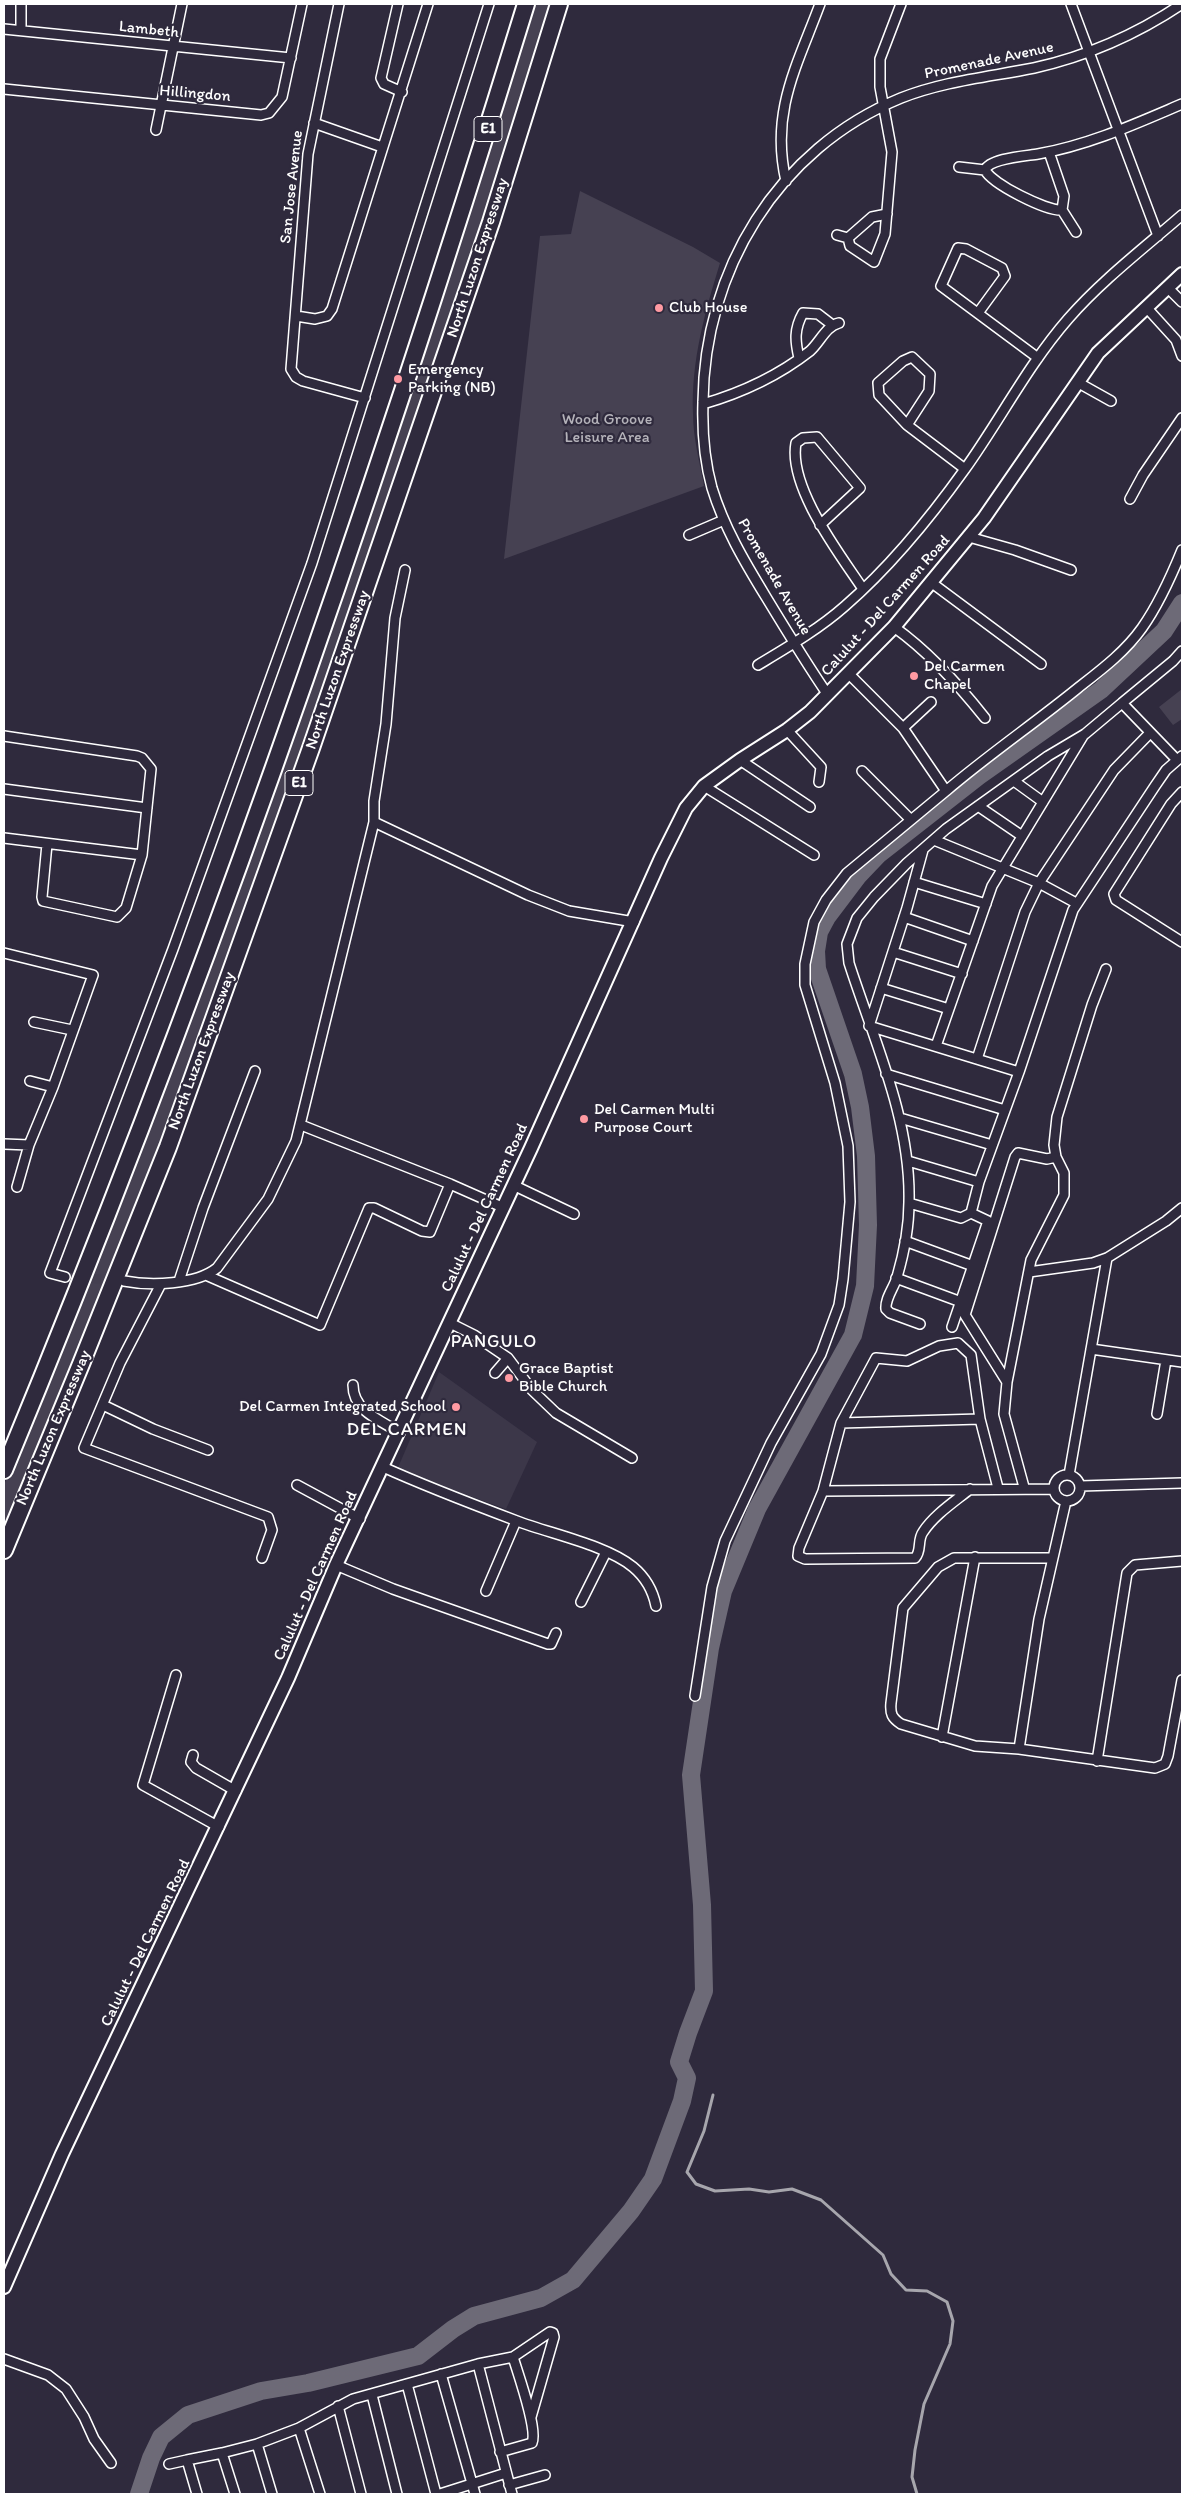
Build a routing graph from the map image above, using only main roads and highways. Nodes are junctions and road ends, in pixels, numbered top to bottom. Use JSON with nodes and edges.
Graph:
{"nodes":[{"id":1,"x":526,"y":4,"type":"edge"},
{"id":2,"x":559,"y":4,"type":"edge"},
{"id":3,"x":1182,"y":274,"type":"edge"},
{"id":4,"x":4,"y":1470,"type":"edge"},
{"id":5,"x":4,"y":1550,"type":"edge"},
{"id":6,"x":4,"y":2287,"type":"edge"}],
"edges":[{"from":1,"to":4,"type":"highway","name":"North Luzon Expressway","number":"E1"},
{"from":2,"to":5,"type":"highway","name":"North Luzon Expressway","number":"E1"},
{"from":3,"to":6,"type":"main road","name":"Calulut - Del Carmen Road"}]}
